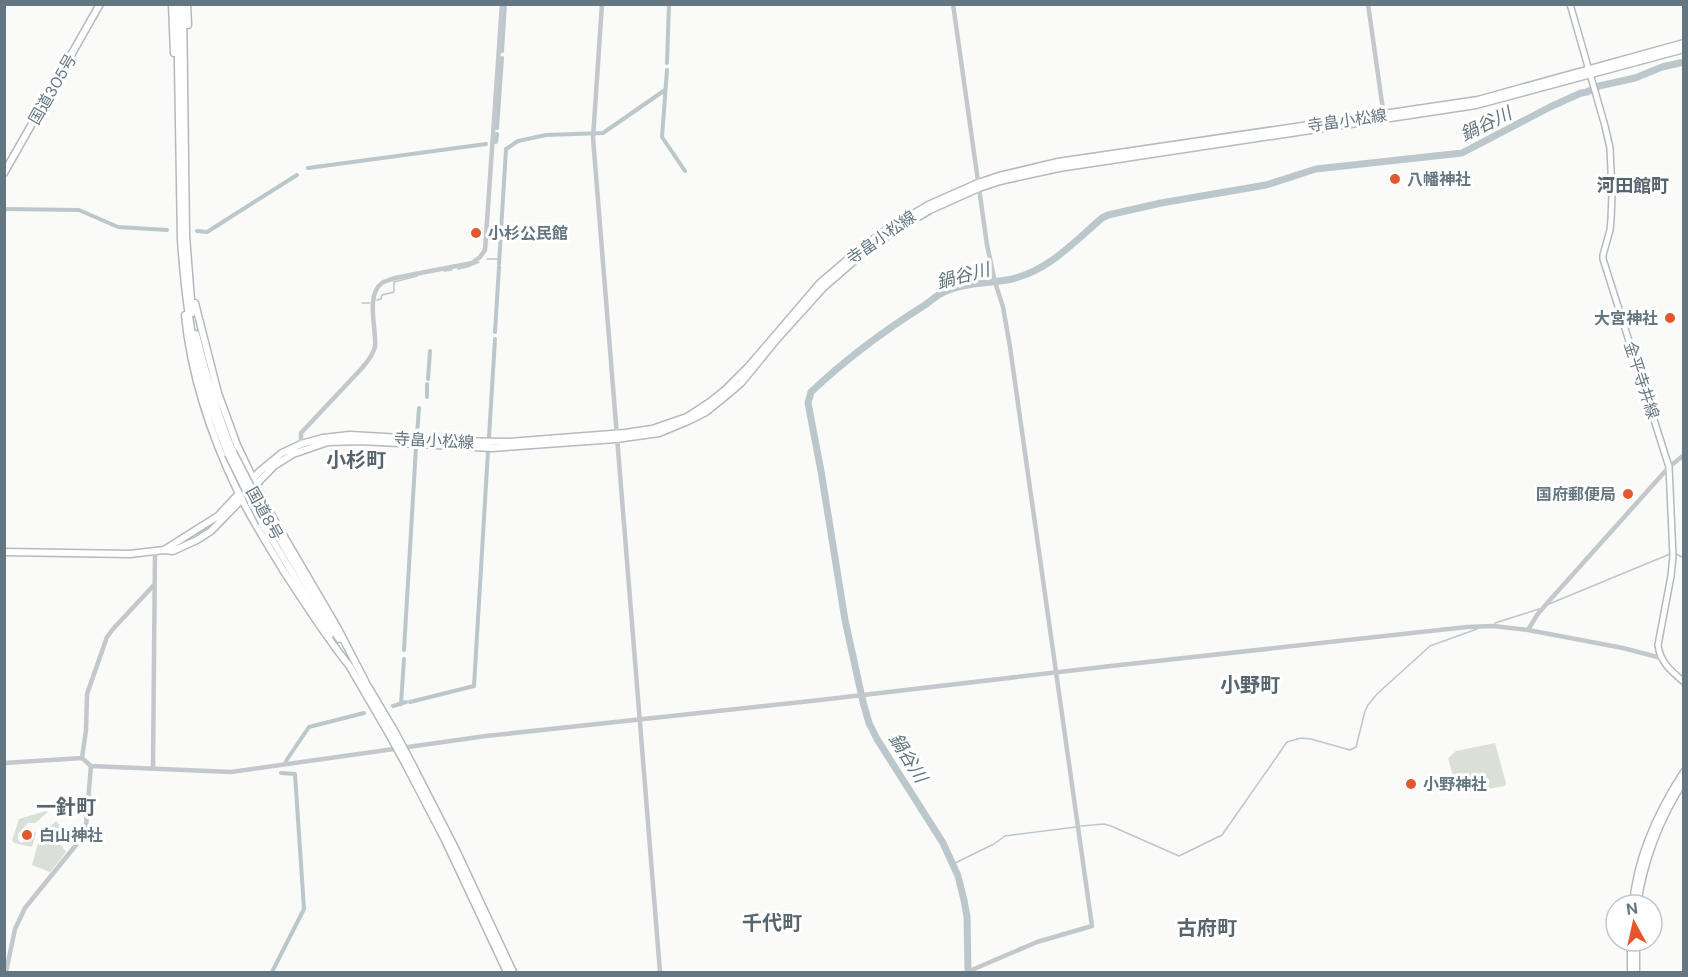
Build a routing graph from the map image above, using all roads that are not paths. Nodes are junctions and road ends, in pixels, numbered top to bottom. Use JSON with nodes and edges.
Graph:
{"nodes":[{"id":1,"x":100,"y":4,"type":"edge"},
{"id":2,"x":172,"y":4,"type":"edge"},
{"id":3,"x":177,"y":4,"type":"edge"},
{"id":4,"x":185,"y":4,"type":"edge"},
{"id":5,"x":502,"y":4,"type":"edge"},
{"id":6,"x":602,"y":4,"type":"edge"},
{"id":7,"x":953,"y":4,"type":"edge"},
{"id":8,"x":1368,"y":4,"type":"edge"},
{"id":9,"x":1570,"y":4,"type":"edge"},
{"id":10,"x":1683,"y":43,"type":"edge"},
{"id":11,"x":1683,"y":50,"type":"edge"},
{"id":12,"x":1588,"y":71,"type":"junction"},
{"id":13,"x":179,"y":102,"type":"junction"},
{"id":14,"x":1384,"y":117,"type":"junction"},
{"id":15,"x":4,"y":173,"type":"edge"},
{"id":16,"x":978,"y":185,"type":"junction"},
{"id":17,"x":186,"y":276,"type":"junction"},
{"id":18,"x":616,"y":436,"type":"junction"},
{"id":19,"x":301,"y":447,"type":"junction"},
{"id":20,"x":1683,"y":454,"type":"edge"},
{"id":21,"x":1669,"y":467,"type":"junction"},
{"id":22,"x":254,"y":482,"type":"junction"},
{"id":23,"x":241,"y":497,"type":"junction"},
{"id":24,"x":265,"y":522,"type":"junction"},
{"id":25,"x":155,"y":551,"type":"junction"},
{"id":26,"x":4,"y":552,"type":"edge"},
{"id":27,"x":155,"y":584,"type":"junction"},
{"id":28,"x":1528,"y":630,"type":"junction"},
{"id":29,"x":1661,"y":658,"type":"junction"},
{"id":30,"x":351,"y":668,"type":"junction"},
{"id":31,"x":1057,"y":673,"type":"junction"},
{"id":32,"x":365,"y":681,"type":"junction"},
{"id":33,"x":1683,"y":682,"type":"edge"},
{"id":34,"x":641,"y":718,"type":"junction"},
{"id":35,"x":392,"y":733,"type":"junction"},
{"id":36,"x":82,"y":758,"type":"junction"},
{"id":37,"x":4,"y":763,"type":"edge"},
{"id":38,"x":409,"y":764,"type":"junction"},
{"id":39,"x":91,"y":766,"type":"junction"},
{"id":40,"x":153,"y":768,"type":"junction"},
{"id":41,"x":1683,"y":772,"type":"edge"},
{"id":42,"x":1683,"y":781,"type":"edge"},
{"id":43,"x":1635,"y":893,"type":"edge"},
{"id":44,"x":1638,"y":893,"type":"edge"},
{"id":45,"x":1631,"y":953,"type":"edge"},
{"id":46,"x":1636,"y":953,"type":"edge"},
{"id":47,"x":503,"y":958,"type":"junction"},
{"id":48,"x":6,"y":972,"type":"edge"},
{"id":49,"x":511,"y":972,"type":"edge"},
{"id":50,"x":660,"y":972,"type":"edge"},
{"id":51,"x":967,"y":972,"type":"edge"},
{"id":52,"x":1631,"y":972,"type":"edge"},
{"id":53,"x":1636,"y":972,"type":"edge"}],
"edges":[{"from":1,"to":15,"type":"main road","name":"国道305号"},
{"from":2,"to":13,"type":"main road"},
{"from":3,"to":13,"type":"main road","name":"国道8号"},
{"from":4,"to":17,"type":"main road","name":"国道8号"},
{"from":5,"to":19,"type":"street"},
{"from":6,"to":18,"type":"street"},
{"from":7,"to":16,"type":"street"},
{"from":8,"to":14,"type":"street"},
{"from":9,"to":12,"type":"main road","name":"金平寺井線"},
{"from":10,"to":12,"type":"main road","name":"寺畠小松線"},
{"from":11,"to":12,"type":"main road","name":"寺畠小松線"},
{"from":12,"to":14,"type":"main road","name":"寺畠小松線"},
{"from":12,"to":21,"type":"main road","name":"金平寺井線"},
{"from":13,"to":17,"type":"main road","name":"国道8号"},
{"from":14,"to":16,"type":"main road","name":"寺畠小松線"},
{"from":16,"to":18,"type":"main road","name":"寺畠小松線"},
{"from":16,"to":31,"type":"street"},
{"from":17,"to":22,"type":"main road"},
{"from":17,"to":23,"type":"main road"},
{"from":17,"to":24,"type":"main road","name":"国道8号","bridge":true},
{"from":18,"to":19,"type":"main road","name":"寺畠小松線"},
{"from":18,"to":34,"type":"street"},
{"from":19,"to":22,"type":"main road","name":"寺畠小松線"},
{"from":20,"to":21,"type":"street"},
{"from":21,"to":28,"type":"street"},
{"from":21,"to":29,"type":"main road","name":"金平寺井線"},
{"from":22,"to":23,"type":"main road","name":"寺畠小松線"},
{"from":22,"to":32,"type":"main road"},
{"from":23,"to":25,"type":"main road","name":"寺畠小松線"},
{"from":23,"to":30,"type":"main road"},
{"from":24,"to":30,"type":"main road","name":"国道8号"},
{"from":24,"to":32,"type":"main road","name":"国道8号"},
{"from":25,"to":26,"type":"main road","name":"寺畠小松線"},
{"from":25,"to":27,"type":"street"},
{"from":27,"to":36,"type":"street"},
{"from":27,"to":40,"type":"street"},
{"from":28,"to":29,"type":"street"},
{"from":28,"to":31,"type":"street"},
{"from":29,"to":33,"type":"main road"},
{"from":30,"to":35,"type":"main road","name":"国道8号"},
{"from":31,"to":34,"type":"street"},
{"from":31,"to":51,"type":"street"},
{"from":32,"to":35,"type":"main road","name":"国道8号"},
{"from":34,"to":40,"type":"street"},
{"from":34,"to":50,"type":"street"},
{"from":35,"to":38,"type":"main road","name":"国道8号","bridge":true},
{"from":36,"to":37,"type":"street"},
{"from":36,"to":39,"type":"street"},
{"from":38,"to":47,"type":"main road","name":"国道8号"},
{"from":38,"to":47,"type":"main road","name":"国道8号"},
{"from":39,"to":40,"type":"street"},
{"from":39,"to":48,"type":"street"},
{"from":41,"to":43,"type":"main road"},
{"from":42,"to":44,"type":"main road"},
{"from":45,"to":52,"type":"main road"},
{"from":46,"to":53,"type":"main road"},
{"from":47,"to":49,"type":"main road","name":"国道8号"}]}
